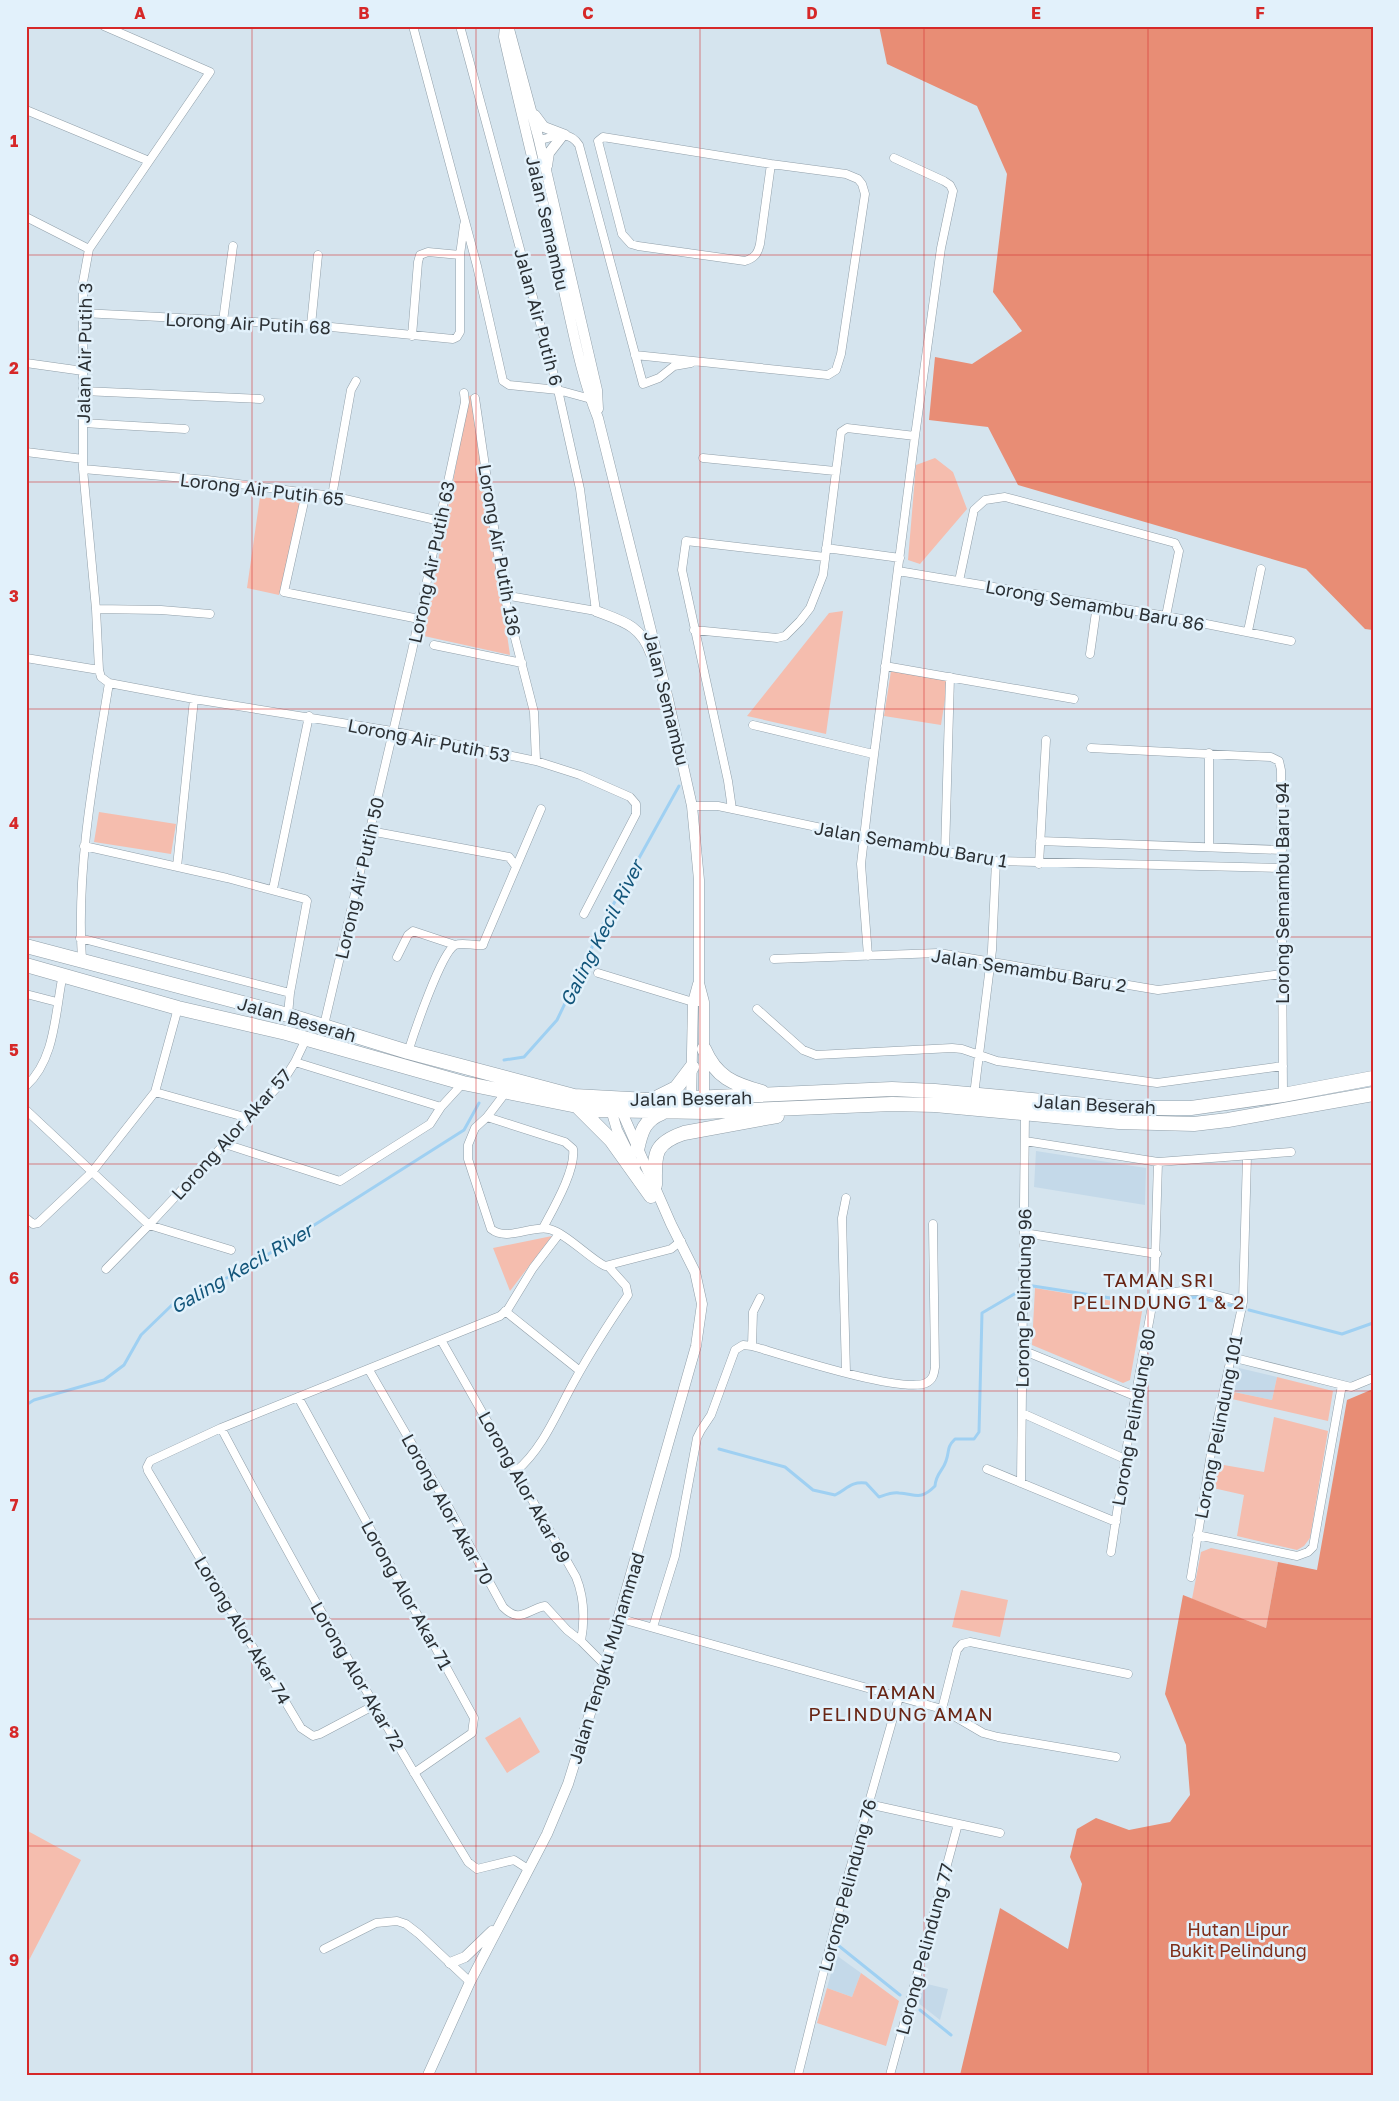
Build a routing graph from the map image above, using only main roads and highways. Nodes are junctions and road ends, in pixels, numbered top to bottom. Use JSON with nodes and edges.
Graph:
{"nodes":[{"id":1,"x":506,"y":26,"type":"edge"},
{"id":2,"x":527,"y":101,"type":"junction"},
{"id":3,"x":526,"y":132,"type":"junction"},
{"id":4,"x":539,"y":140,"type":"junction"},
{"id":5,"x":531,"y":151,"type":"junction"},
{"id":6,"x":547,"y":180,"type":"junction"},
{"id":7,"x":598,"y":418,"type":"junction"},
{"id":8,"x":596,"y":611,"type":"road end"},
{"id":9,"x":668,"y":699,"type":"junction"},
{"id":10,"x":26,"y":946,"type":"edge"},
{"id":11,"x":26,"y":965,"type":"edge"},
{"id":12,"x":698,"y":1002,"type":"junction"},
{"id":13,"x":704,"y":1049,"type":"junction"},
{"id":14,"x":692,"y":1067,"type":"junction"},
{"id":15,"x":1373,"y":1078,"type":"edge"},
{"id":16,"x":1373,"y":1094,"type":"edge"},
{"id":17,"x":772,"y":1096,"type":"junction"},
{"id":18,"x":648,"y":1100,"type":"junction"},
{"id":19,"x":892,"y":1104,"type":"junction"},
{"id":20,"x":616,"y":1105,"type":"junction"},
{"id":21,"x":697,"y":1105,"type":"junction"},
{"id":22,"x":579,"y":1108,"type":"junction"},
{"id":23,"x":665,"y":1112,"type":"junction"},
{"id":24,"x":637,"y":1150,"type":"junction"},
{"id":25,"x":653,"y":1190,"type":"junction"},
{"id":26,"x":500,"y":1922,"type":"junction"},
{"id":27,"x":450,"y":1963,"type":"road end"},
{"id":28,"x":428,"y":2075,"type":"edge"}],
"edges":[{"from":1,"to":2,"type":"main road","name":"Jalan Semambu"},
{"from":1,"to":3,"type":"main road","name":"Jalan Semambu"},
{"from":2,"to":4,"type":"main road","name":"Jalan Semambu"},
{"from":2,"to":6,"type":"main road"},
{"from":3,"to":4,"type":"main road"},
{"from":3,"to":5,"type":"main road","name":"Jalan Semambu"},
{"from":4,"to":5,"type":"main road"},
{"from":4,"to":6,"type":"main road","name":"Jalan Semambu"},
{"from":5,"to":7,"type":"main road","name":"Jalan Semambu"},
{"from":6,"to":7,"type":"main road","name":"Jalan Semambu"},
{"from":7,"to":9,"type":"main road","name":"Jalan Semambu"},
{"from":8,"to":9,"type":"main road"},
{"from":9,"to":12,"type":"main road","name":"Jalan Semambu"},
{"from":10,"to":20,"type":"highway","name":"Jalan Beserah"},
{"from":11,"to":22,"type":"highway","name":"Jalan Beserah"},
{"from":12,"to":13,"type":"main road","name":"Jalan Semambu"},
{"from":12,"to":14,"type":"main road","name":"Jalan Semambu"},
{"from":13,"to":17,"type":"highway"},
{"from":13,"to":21,"type":"main road","name":"Jalan Semambu"},
{"from":14,"to":18,"type":"highway"},
{"from":14,"to":21,"type":"main road","name":"Jalan Semambu"},
{"from":15,"to":17,"type":"highway","name":"Jalan Beserah"},
{"from":16,"to":19,"type":"highway","name":"Jalan Beserah"},
{"from":17,"to":21,"type":"highway","name":"Jalan Beserah"},
{"from":18,"to":20,"type":"highway","name":"Jalan Beserah"},
{"from":18,"to":21,"type":"highway","name":"Jalan Beserah"},
{"from":19,"to":21,"type":"highway","name":"Jalan Beserah"},
{"from":19,"to":25,"type":"highway"},
{"from":20,"to":22,"type":"highway","name":"Jalan Beserah"},
{"from":20,"to":23,"type":"highway","name":"Jalan Beserah"},
{"from":20,"to":24,"type":"main road","name":"Jalan Tengku Muhammad"},
{"from":20,"to":25,"type":"main road","name":"Jalan Tengku Muhammad"},
{"from":21,"to":23,"type":"highway","name":"Jalan Beserah"},
{"from":22,"to":25,"type":"highway"},
{"from":23,"to":24,"type":"highway"},
{"from":24,"to":25,"type":"main road","name":"Jalan Tengku Muhammad"},
{"from":25,"to":26,"type":"main road","name":"Jalan Tengku Muhammad"},
{"from":26,"to":27,"type":"main road"},
{"from":26,"to":28,"type":"main road","name":"Jalan Tengku Muhammad"}]}
